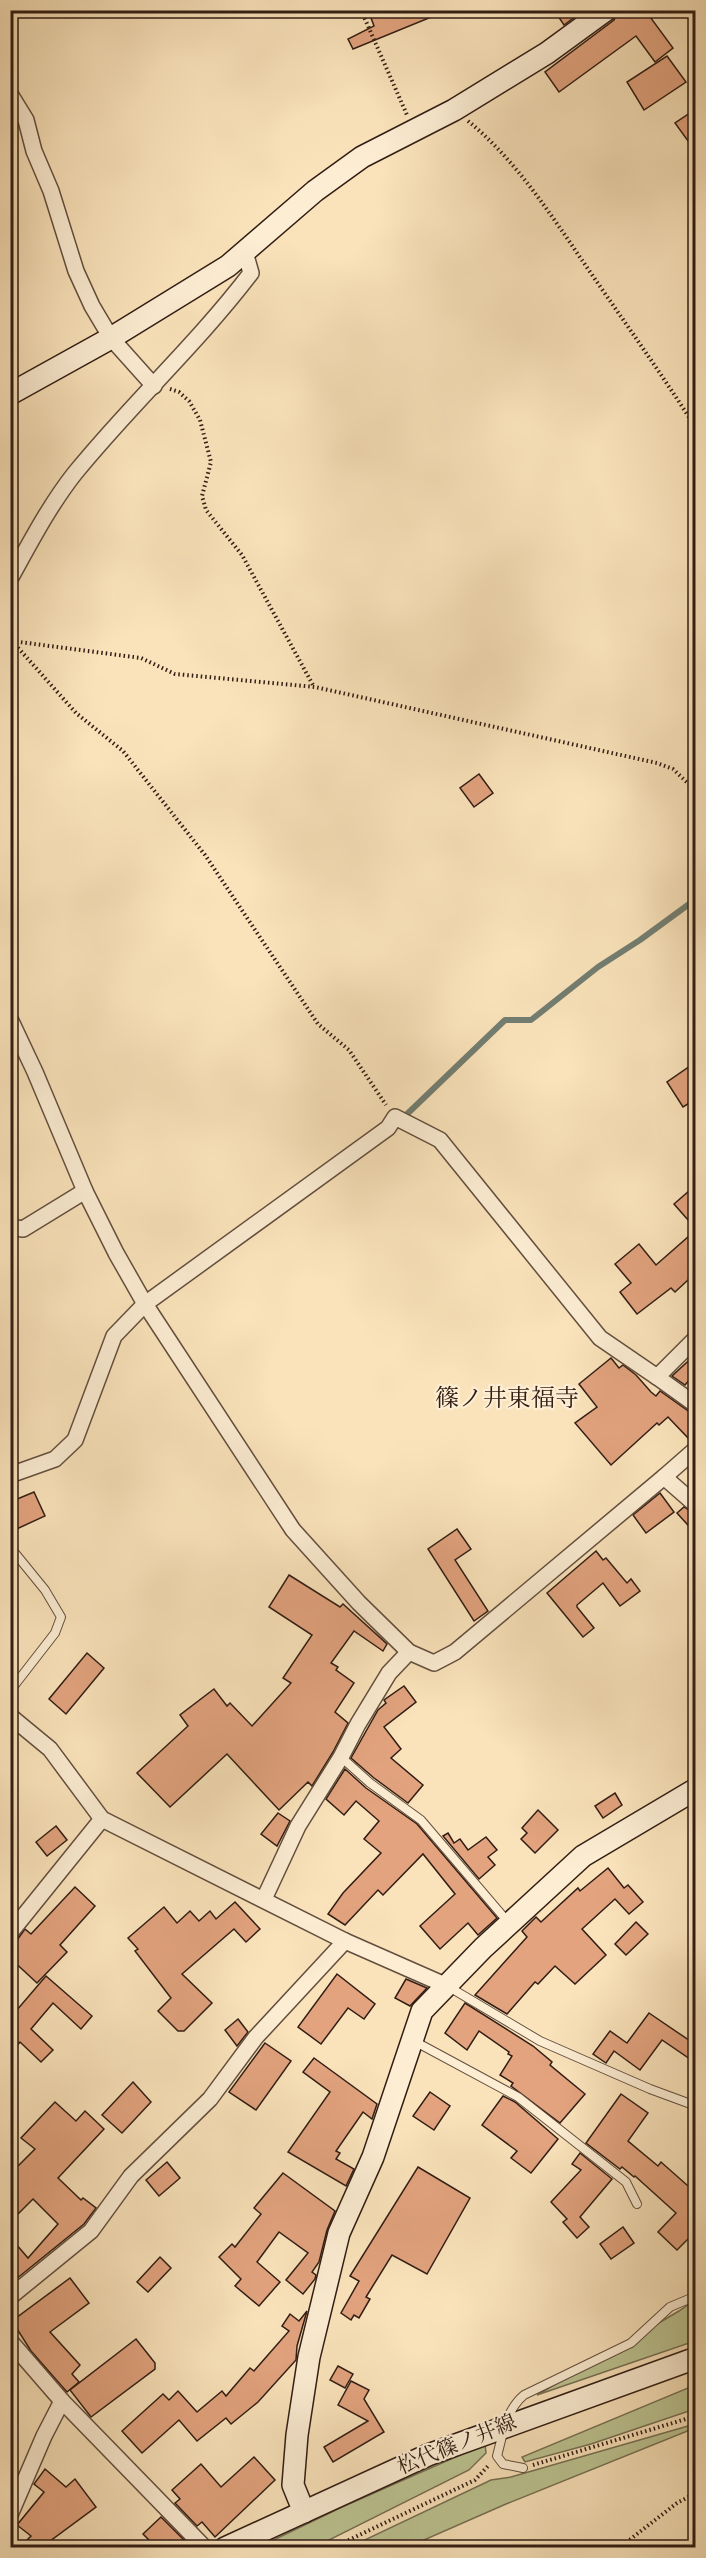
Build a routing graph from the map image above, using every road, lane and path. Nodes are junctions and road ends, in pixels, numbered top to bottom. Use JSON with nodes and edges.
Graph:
{"nodes":[{"id":1,"x":361,"y":10,"type":"edge"},
{"id":2,"x":606,"y":10,"type":"edge"},
{"id":3,"x":10,"y":94,"type":"edge"},
{"id":4,"x":454,"y":110,"type":"junction"},
{"id":5,"x":413,"y":129,"type":"junction"},
{"id":6,"x":245,"y":252,"type":"junction"},
{"id":7,"x":111,"y":338,"type":"junction"},
{"id":8,"x":154,"y":386,"type":"junction"},
{"id":9,"x":10,"y":394,"type":"edge"},
{"id":10,"x":696,"y":428,"type":"edge"},
{"id":11,"x":10,"y":579,"type":"edge"},
{"id":12,"x":11,"y":640,"type":"edge"},
{"id":13,"x":315,"y":687,"type":"junction"},
{"id":14,"x":696,"y":791,"type":"edge"},
{"id":15,"x":10,"y":1019,"type":"edge"},
{"id":16,"x":395,"y":1117,"type":"junction"},
{"id":17,"x":85,"y":1191,"type":"junction"},
{"id":18,"x":10,"y":1227,"type":"edge"},
{"id":19,"x":145,"y":1304,"type":"junction"},
{"id":20,"x":696,"y":1338,"type":"edge"},
{"id":21,"x":657,"y":1377,"type":"junction"},
{"id":22,"x":696,"y":1405,"type":"edge"},
{"id":23,"x":696,"y":1449,"type":"edge"},
{"id":24,"x":10,"y":1475,"type":"edge"},
{"id":25,"x":664,"y":1477,"type":"junction"},
{"id":26,"x":696,"y":1505,"type":"edge"},
{"id":27,"x":10,"y":1547,"type":"edge"},
{"id":28,"x":409,"y":1652,"type":"junction"},
{"id":29,"x":10,"y":1691,"type":"edge"},
{"id":30,"x":10,"y":1716,"type":"edge"},
{"id":31,"x":341,"y":1757,"type":"junction"},
{"id":32,"x":696,"y":1789,"type":"edge"},
{"id":33,"x":102,"y":1819,"type":"junction"},
{"id":34,"x":264,"y":1899,"type":"junction"},
{"id":35,"x":509,"y":1924,"type":"junction"},
{"id":36,"x":10,"y":1933,"type":"edge"},
{"id":37,"x":345,"y":1941,"type":"junction"},
{"id":38,"x":445,"y":1985,"type":"junction"},
{"id":39,"x":412,"y":2041,"type":"junction"},
{"id":40,"x":696,"y":2106,"type":"edge"},
{"id":41,"x":637,"y":2204,"type":"dead end"},
{"id":42,"x":10,"y":2296,"type":"edge"},
{"id":43,"x":696,"y":2296,"type":"edge"},
{"id":44,"x":10,"y":2341,"type":"edge"},
{"id":45,"x":696,"y":2358,"type":"edge"},
{"id":46,"x":62,"y":2401,"type":"junction"},
{"id":47,"x":696,"y":2416,"type":"edge"},
{"id":48,"x":505,"y":2425,"type":"junction"},
{"id":49,"x":497,"y":2456,"type":"junction"},
{"id":50,"x":523,"y":2468,"type":"joint"},
{"id":51,"x":696,"y":2493,"type":"edge"},
{"id":52,"x":304,"y":2512,"type":"junction"},
{"id":53,"x":10,"y":2515,"type":"edge"},
{"id":54,"x":206,"y":2547,"type":"edge"},
{"id":55,"x":225,"y":2547,"type":"edge"},
{"id":56,"x":332,"y":2547,"type":"edge"},
{"id":57,"x":619,"y":2547,"type":"edge"}],
"edges":[{"from":1,"to":5,"type":"path"},
{"from":2,"to":4,"type":"street"},
{"from":3,"to":7,"type":"street"},
{"from":4,"to":5,"type":"street"},
{"from":4,"to":10,"type":"path"},
{"from":5,"to":6,"type":"street"},
{"from":6,"to":7,"type":"street"},
{"from":6,"to":8,"type":"street"},
{"from":7,"to":8,"type":"street"},
{"from":7,"to":9,"type":"street"},
{"from":8,"to":11,"type":"street"},
{"from":8,"to":13,"type":"path"},
{"from":12,"to":13,"type":"path"},
{"from":12,"to":16,"type":"path"},
{"from":13,"to":14,"type":"path"},
{"from":15,"to":17,"type":"street"},
{"from":16,"to":19,"type":"street"},
{"from":16,"to":21,"type":"street"},
{"from":17,"to":18,"type":"street"},
{"from":17,"to":19,"type":"street"},
{"from":19,"to":24,"type":"street"},
{"from":19,"to":28,"type":"street"},
{"from":20,"to":21,"type":"street"},
{"from":21,"to":22,"type":"street"},
{"from":23,"to":25,"type":"street"},
{"from":25,"to":26,"type":"street"},
{"from":25,"to":28,"type":"street"},
{"from":27,"to":29,"type":"lane"},
{"from":28,"to":31,"type":"street"},
{"from":30,"to":33,"type":"street"},
{"from":31,"to":34,"type":"street"},
{"from":31,"to":35,"type":"lane"},
{"from":32,"to":35,"type":"street"},
{"from":33,"to":34,"type":"street"},
{"from":33,"to":36,"type":"street"},
{"from":34,"to":37,"type":"street"},
{"from":35,"to":38,"type":"street"},
{"from":37,"to":38,"type":"street"},
{"from":37,"to":42,"type":"street"},
{"from":38,"to":39,"type":"street"},
{"from":38,"to":40,"type":"lane"},
{"from":39,"to":41,"type":"lane"},
{"from":39,"to":52,"type":"street"},
{"from":43,"to":48,"type":"lane"},
{"from":44,"to":46,"type":"street"},
{"from":45,"to":48,"type":"street","name":"松代篠ノ井線"},
{"from":46,"to":53,"type":"street"},
{"from":46,"to":54,"type":"street"},
{"from":47,"to":50,"type":"path"},
{"from":48,"to":49,"type":"lane"},
{"from":48,"to":52,"type":"street","name":"松代篠ノ井線"},
{"from":49,"to":50,"type":"lane"},
{"from":49,"to":56,"type":"path"},
{"from":51,"to":57,"type":"path"},
{"from":52,"to":55,"type":"street","name":"松代篠ノ井線"}]}
